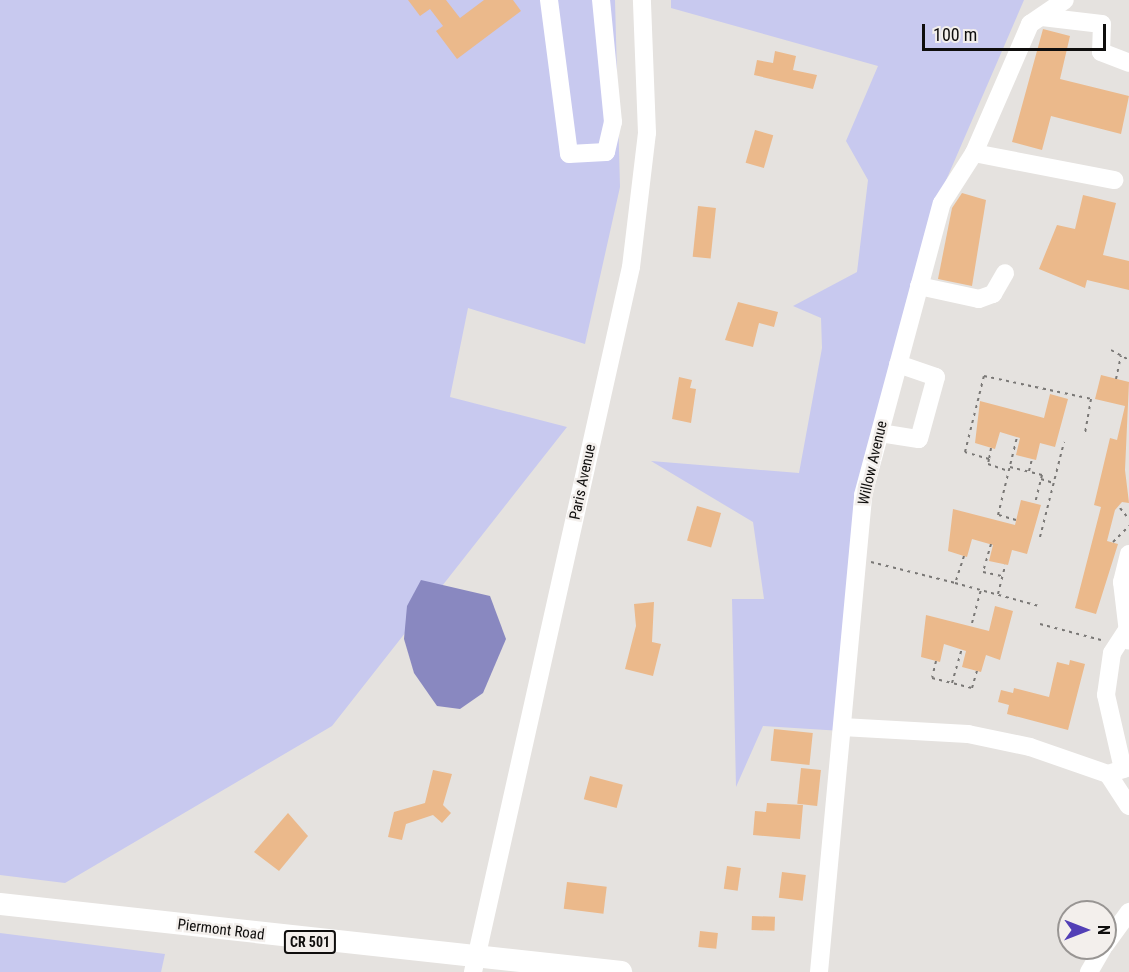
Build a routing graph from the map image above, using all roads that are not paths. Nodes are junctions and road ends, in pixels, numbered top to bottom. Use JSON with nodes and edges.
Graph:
{"nodes":[{"id":1,"x":549,"y":0,"type":"edge"},
{"id":2,"x":601,"y":0,"type":"edge"},
{"id":3,"x":642,"y":0,"type":"edge"},
{"id":4,"x":1065,"y":0,"type":"edge"},
{"id":5,"x":1042,"y":17,"type":"junction"},
{"id":6,"x":1129,"y":63,"type":"edge"},
{"id":7,"x":974,"y":153,"type":"junction"},
{"id":8,"x":1114,"y":180,"type":"dead end"},
{"id":9,"x":1005,"y":273,"type":"dead end"},
{"id":10,"x":919,"y":286,"type":"junction"},
{"id":11,"x":898,"y":364,"type":"junction"},
{"id":12,"x":880,"y":433,"type":"junction"},
{"id":13,"x":1129,"y":554,"type":"edge"},
{"id":14,"x":1124,"y":638,"type":"edge"},
{"id":15,"x":842,"y":727,"type":"junction"},
{"id":16,"x":1120,"y":770,"type":"edge"},
{"id":17,"x":1129,"y":806,"type":"edge"},
{"id":18,"x":0,"y":904,"type":"edge"},
{"id":19,"x":1129,"y":912,"type":"edge"},
{"id":20,"x":1117,"y":928,"type":"edge"},
{"id":21,"x":475,"y":966,"type":"edge"},
{"id":22,"x":621,"y":972,"type":"edge"},
{"id":23,"x":819,"y":972,"type":"edge"}],
"edges":[{"from":1,"to":2,"type":"street"},
{"from":3,"to":21,"type":"street","name":"Paris Avenue"},
{"from":4,"to":5,"type":"street","name":"Willow Avenue"},
{"from":5,"to":6,"type":"street"},
{"from":5,"to":7,"type":"street","name":"Willow Avenue"},
{"from":7,"to":8,"type":"street"},
{"from":7,"to":10,"type":"street","name":"Willow Avenue"},
{"from":9,"to":10,"type":"street"},
{"from":10,"to":11,"type":"street","name":"Willow Avenue"},
{"from":11,"to":12,"type":"street","name":"Willow Avenue"},
{"from":11,"to":12,"type":"street"},
{"from":12,"to":15,"type":"street","name":"Willow Avenue"},
{"from":13,"to":14,"type":"street"},
{"from":14,"to":16,"type":"street"},
{"from":15,"to":16,"type":"street"},
{"from":15,"to":23,"type":"street","name":"Willow Avenue"},
{"from":16,"to":17,"type":"street"},
{"from":18,"to":21,"type":"main road","name":"Piermont Road","number":"CR 501"},
{"from":19,"to":20,"type":"street"},
{"from":21,"to":22,"type":"main road","name":"Piermont Road","number":"CR 501"}]}
